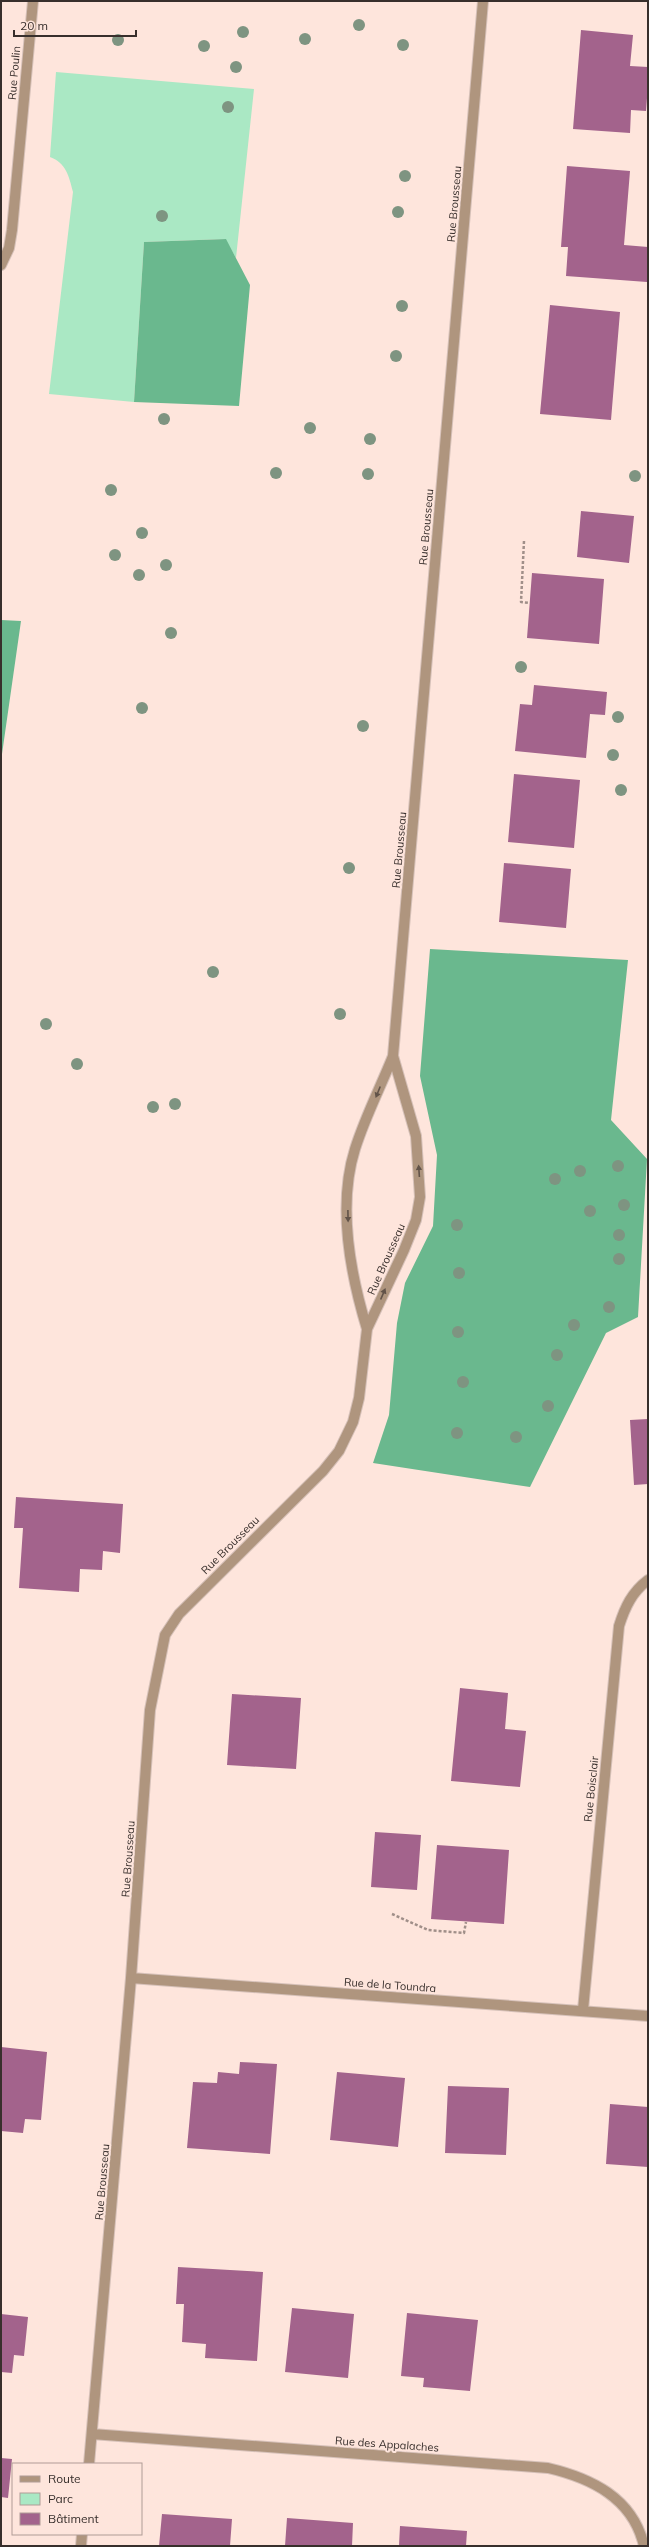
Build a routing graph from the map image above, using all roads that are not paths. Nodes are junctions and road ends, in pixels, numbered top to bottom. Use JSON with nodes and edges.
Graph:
{"nodes":[{"id":1,"x":33,"y":1,"type":"edge"},
{"id":2,"x":483,"y":1,"type":"edge"},
{"id":3,"x":1,"y":265,"type":"edge"},
{"id":4,"x":393,"y":1056,"type":"junction"},
{"id":5,"x":367,"y":1329,"type":"junction"},
{"id":6,"x":648,"y":1580,"type":"edge"},
{"id":7,"x":131,"y":1978,"type":"junction"},
{"id":8,"x":583,"y":2010,"type":"junction"},
{"id":9,"x":648,"y":2016,"type":"edge"},
{"id":10,"x":92,"y":2434,"type":"junction"},
{"id":11,"x":89,"y":2463,"type":"edge"},
{"id":12,"x":82,"y":2535,"type":"edge"},
{"id":13,"x":81,"y":2546,"type":"edge"},
{"id":14,"x":644,"y":2546,"type":"edge"}],
"edges":[{"from":1,"to":3,"type":"street","name":"Rue Poulin"},
{"from":2,"to":4,"type":"street","name":"Rue Brousseau"},
{"from":4,"to":5,"type":"street","name":"Rue Brousseau","one_way":true},
{"from":5,"to":4,"type":"street","name":"Rue Brousseau","one_way":true},
{"from":5,"to":7,"type":"street","name":"Rue Brousseau"},
{"from":6,"to":8,"type":"street","name":"Rue Boisclair"},
{"from":7,"to":8,"type":"street","name":"Rue de la Toundra"},
{"from":7,"to":10,"type":"street","name":"Rue Brousseau"},
{"from":8,"to":9,"type":"street","name":"Rue de la Toundra"},
{"from":10,"to":11,"type":"street","name":"Rue Brousseau"},
{"from":10,"to":14,"type":"street","name":"Rue des Appalaches"},
{"from":12,"to":13,"type":"street"}]}
